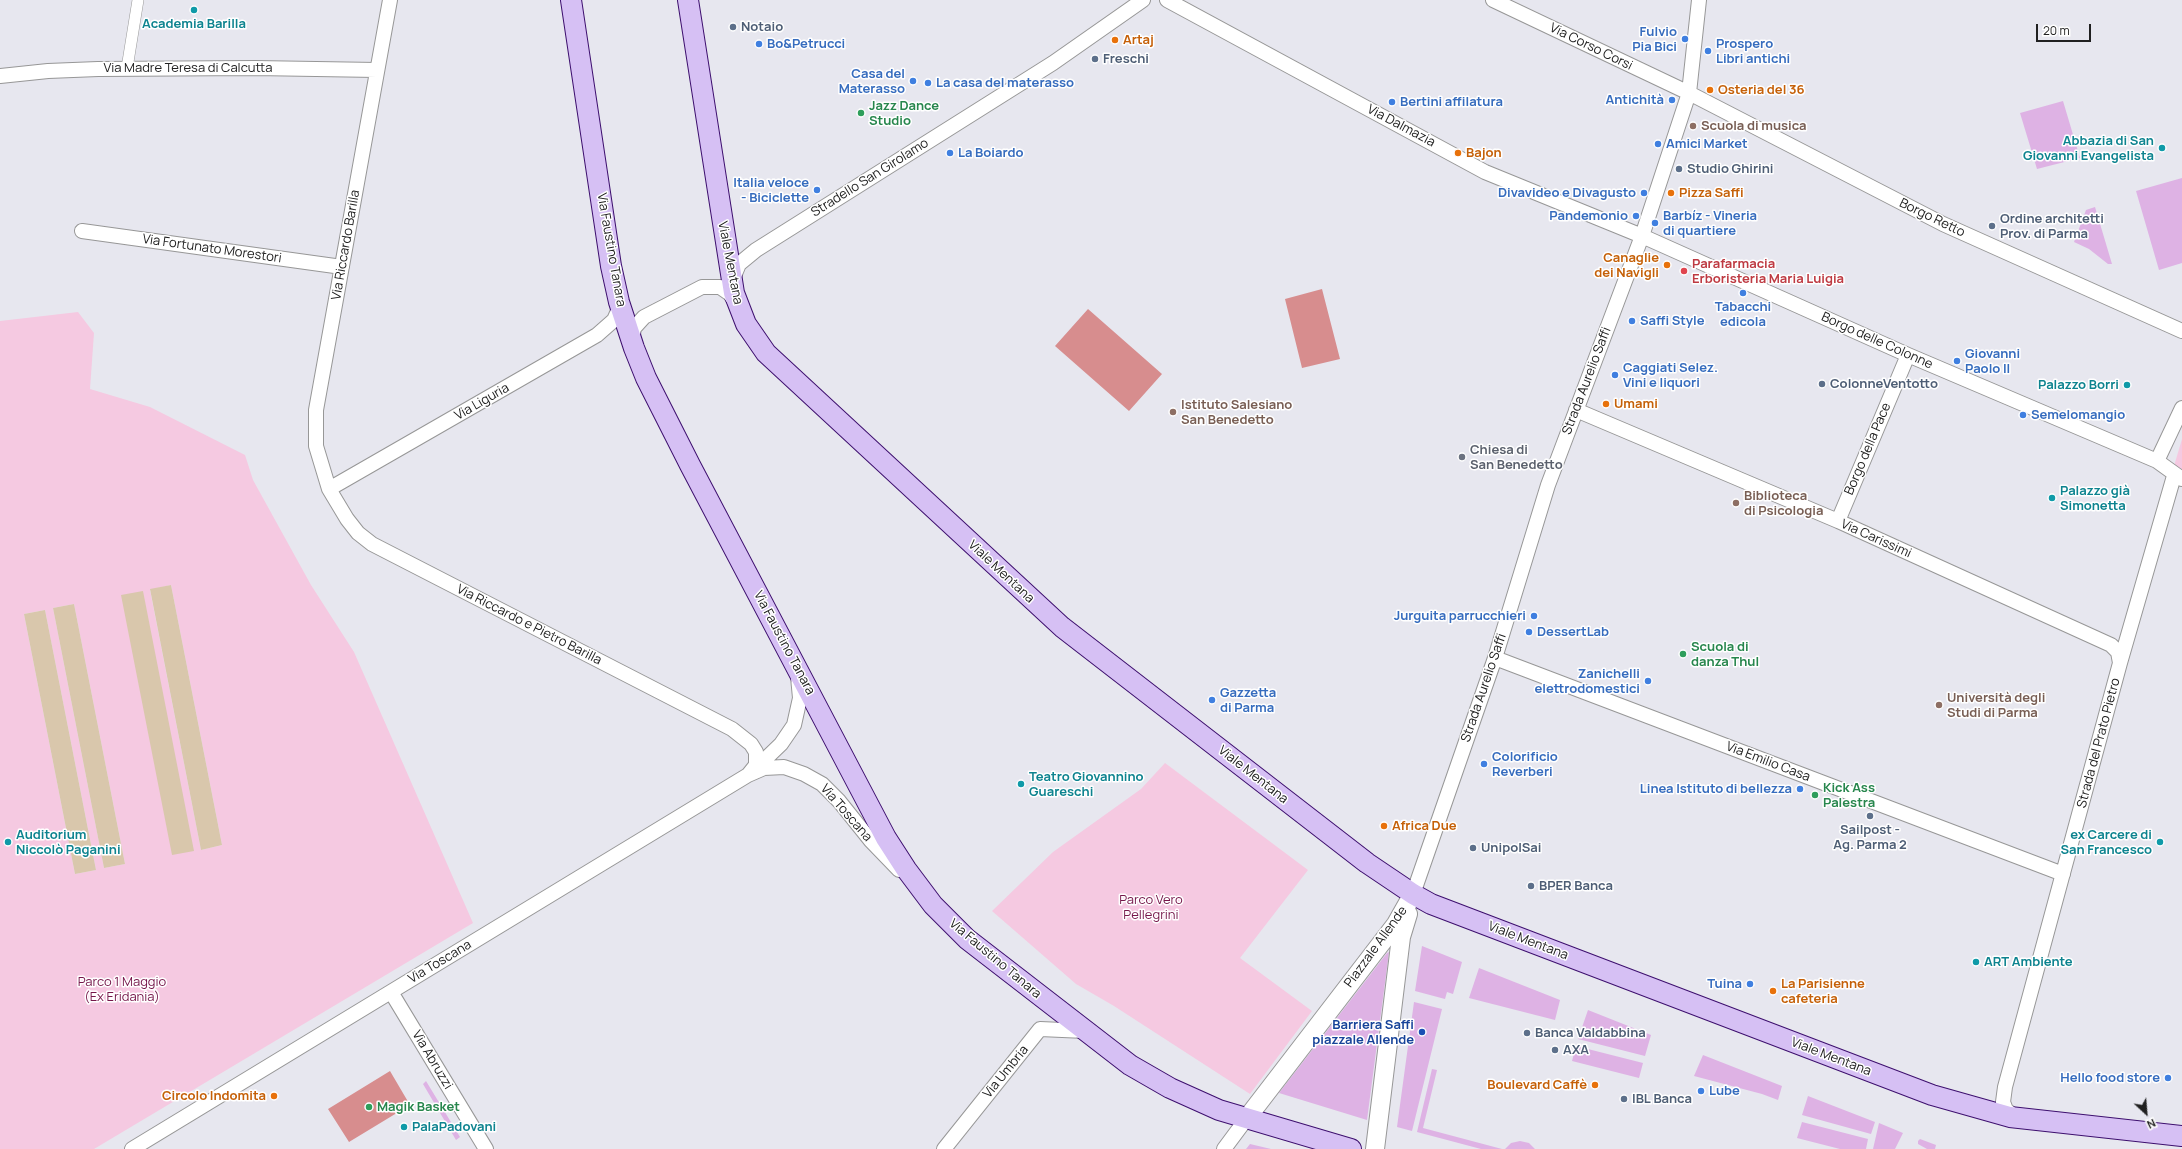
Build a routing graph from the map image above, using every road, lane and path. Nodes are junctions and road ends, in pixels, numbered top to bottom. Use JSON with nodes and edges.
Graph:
{"nodes":[{"id":1,"x":138,"y":0,"type":"edge"},
{"id":2,"x":390,"y":0,"type":"edge"},
{"id":3,"x":571,"y":0,"type":"edge"},
{"id":4,"x":688,"y":0,"type":"edge"},
{"id":5,"x":1143,"y":0,"type":"edge"},
{"id":6,"x":1167,"y":0,"type":"edge"},
{"id":7,"x":1493,"y":0,"type":"edge"},
{"id":8,"x":1698,"y":0,"type":"edge"},
{"id":9,"x":127,"y":68,"type":"junction"},
{"id":10,"x":377,"y":70,"type":"junction"},
{"id":11,"x":0,"y":76,"type":"edge"},
{"id":12,"x":1688,"y":93,"type":"junction"},
{"id":13,"x":82,"y":231,"type":"dead end"},
{"id":14,"x":1642,"y":236,"type":"junction"},
{"id":15,"x":342,"y":267,"type":"junction"},
{"id":16,"x":735,"y":296,"type":"junction"},
{"id":17,"x":619,"y":302,"type":"junction"},
{"id":18,"x":2182,"y":331,"type":"edge"},
{"id":19,"x":634,"y":348,"type":"junction"},
{"id":20,"x":1908,"y":355,"type":"junction"},
{"id":21,"x":2182,"y":408,"type":"edge"},
{"id":22,"x":1576,"y":410,"type":"junction"},
{"id":23,"x":2157,"y":461,"type":"junction"},
{"id":24,"x":2178,"y":478,"type":"edge"},
{"id":25,"x":329,"y":489,"type":"junction"},
{"id":26,"x":1838,"y":522,"type":"junction"},
{"id":27,"x":792,"y":658,"type":"junction"},
{"id":28,"x":1495,"y":658,"type":"junction"},
{"id":29,"x":2120,"y":663,"type":"junction"},
{"id":30,"x":747,"y":742,"type":"junction"},
{"id":31,"x":768,"y":757,"type":"junction"},
{"id":32,"x":794,"y":770,"type":"junction"},
{"id":33,"x":748,"y":775,"type":"junction"},
{"id":34,"x":2063,"y":874,"type":"junction"},
{"id":35,"x":1413,"y":894,"type":"junction"},
{"id":36,"x":928,"y":898,"type":"junction"},
{"id":37,"x":391,"y":992,"type":"junction"},
{"id":38,"x":1084,"y":1031,"type":"junction"},
{"id":39,"x":1247,"y":1118,"type":"junction"},
{"id":40,"x":2021,"y":1119,"type":"junction"},
{"id":41,"x":2182,"y":1136,"type":"edge"},
{"id":42,"x":132,"y":1149,"type":"edge"},
{"id":43,"x":486,"y":1149,"type":"edge"},
{"id":44,"x":944,"y":1149,"type":"edge"},
{"id":45,"x":1224,"y":1149,"type":"edge"},
{"id":46,"x":1351,"y":1149,"type":"edge"},
{"id":47,"x":1375,"y":1149,"type":"edge"}],
"edges":[{"from":1,"to":9,"type":"street"},
{"from":2,"to":10,"type":"street","name":"Via Riccardo Barilla"},
{"from":3,"to":17,"type":"main road","name":"Via Faustino Tanara"},
{"from":4,"to":16,"type":"main road","name":"Viale Mentana"},
{"from":5,"to":16,"type":"street","name":"Stradello San Girolamo"},
{"from":6,"to":14,"type":"street","name":"Via Dalmazia"},
{"from":7,"to":12,"type":"street","name":"Via Corso Corsi"},
{"from":8,"to":12,"type":"street","name":"Strada Aurelio Saffi"},
{"from":9,"to":10,"type":"street","name":"Via Madre Teresa di Calcutta"},
{"from":9,"to":11,"type":"street","name":"Via Madre Teresa di Calcutta"},
{"from":10,"to":15,"type":"street","name":"Via Riccardo Barilla"},
{"from":12,"to":14,"type":"street","name":"Strada Aurelio Saffi"},
{"from":12,"to":18,"type":"street","name":"Borgo Retto"},
{"from":13,"to":15,"type":"street","name":"Via Fortunato Morestori"},
{"from":14,"to":20,"type":"street","name":"Borgo delle Colonne"},
{"from":14,"to":22,"type":"street","name":"Strada Aurelio Saffi"},
{"from":15,"to":25,"type":"street","name":"Via Riccardo Barilla"},
{"from":16,"to":19,"type":"street"},
{"from":16,"to":35,"type":"main road","name":"Viale Mentana"},
{"from":17,"to":19,"type":"main road","name":"Via Faustino Tanara"},
{"from":17,"to":25,"type":"street","name":"Via Liguria"},
{"from":19,"to":27,"type":"main road","name":"Via Faustino Tanara"},
{"from":20,"to":23,"type":"street","name":"Borgo delle Colonne"},
{"from":20,"to":26,"type":"street","name":"Borgo della Pace"},
{"from":21,"to":23,"type":"street"},
{"from":22,"to":26,"type":"street","name":"Via Carissimi"},
{"from":22,"to":28,"type":"street","name":"Strada Aurelio Saffi"},
{"from":23,"to":24,"type":"street","name":"Borgo delle Colonne"},
{"from":24,"to":29,"type":"street","name":"Strada del Prato Pietro"},
{"from":25,"to":30,"type":"street","name":"Via Riccardo e Pietro Barilla"},
{"from":26,"to":29,"type":"street","name":"Via Carissimi"},
{"from":27,"to":31,"type":"street","name":"Via Toscana"},
{"from":27,"to":36,"type":"main road","name":"Via Faustino Tanara"},
{"from":28,"to":34,"type":"street","name":"Via Emilio Casa"},
{"from":28,"to":35,"type":"street","name":"Strada Aurelio Saffi"},
{"from":29,"to":34,"type":"street","name":"Strada del Prato Pietro"},
{"from":30,"to":31,"type":"street","name":"Via Riccardo e Pietro Barilla"},
{"from":30,"to":33,"type":"street","name":"Via Riccardo e Pietro Barilla"},
{"from":31,"to":32,"type":"street","name":"Via Riccardo e Pietro Barilla"},
{"from":31,"to":33,"type":"street","name":"Via Toscana"},
{"from":32,"to":33,"type":"street","name":"Via Toscana"},
{"from":32,"to":36,"type":"street","name":"Via Toscana"},
{"from":33,"to":37,"type":"street","name":"Via Toscana"},
{"from":34,"to":40,"type":"street","name":"Strada del Prato Pietro"},
{"from":35,"to":39,"type":"street","name":"Piazzale Allende"},
{"from":35,"to":40,"type":"main road","name":"Viale Mentana"},
{"from":35,"to":47,"type":"street","name":"Piazzale Allende"},
{"from":36,"to":38,"type":"main road","name":"Via Faustino Tanara"},
{"from":37,"to":42,"type":"street","name":"Via Toscana"},
{"from":37,"to":43,"type":"street","name":"Via Abruzzi"},
{"from":38,"to":39,"type":"main road","name":"Via Faustino Tanara"},
{"from":38,"to":44,"type":"street","name":"Via Umbria"},
{"from":39,"to":45,"type":"street"},
{"from":39,"to":46,"type":"main road"},
{"from":40,"to":41,"type":"main road","name":"Viale Mentana"}]}
